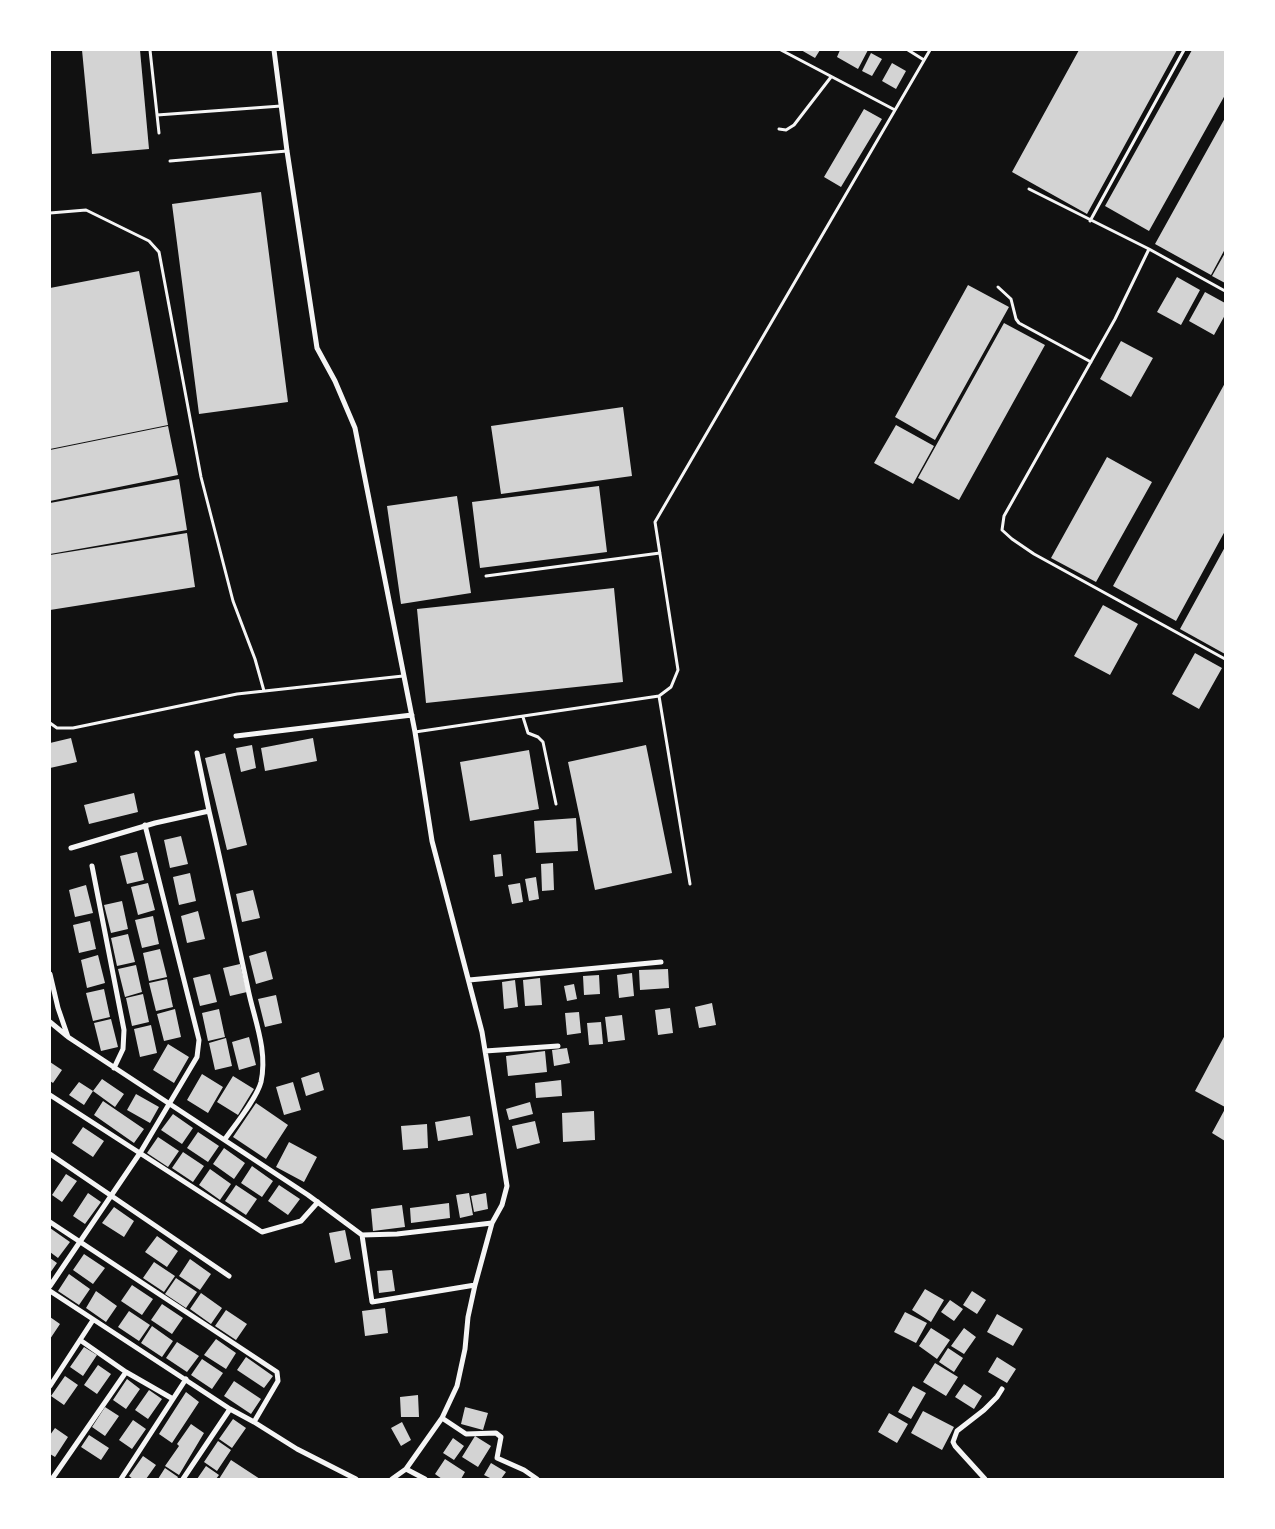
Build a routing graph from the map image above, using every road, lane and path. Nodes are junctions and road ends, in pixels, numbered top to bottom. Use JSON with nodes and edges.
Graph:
{"nodes":[{"id":1,"x":150,"y":50,"type":"edge"},
{"id":2,"x":274,"y":50,"type":"edge"},
{"id":3,"x":781,"y":50,"type":"edge"},
{"id":4,"x":908,"y":50,"type":"edge"},
{"id":5,"x":930,"y":50,"type":"edge"},
{"id":6,"x":1184,"y":50,"type":"edge"},
{"id":7,"x":924,"y":60,"type":"junction"},
{"id":8,"x":832,"y":77,"type":"junction"},
{"id":9,"x":281,"y":106,"type":"junction"},
{"id":10,"x":895,"y":110,"type":"junction"},
{"id":11,"x":157,"y":115,"type":"junction"},
{"id":12,"x":779,"y":129,"type":"dead end"},
{"id":13,"x":159,"y":133,"type":"dead end"},
{"id":14,"x":287,"y":151,"type":"junction"},
{"id":15,"x":170,"y":161,"type":"dead end"},
{"id":16,"x":1029,"y":189,"type":"dead end"},
{"id":17,"x":50,"y":213,"type":"edge"},
{"id":18,"x":1090,"y":220,"type":"junction"},
{"id":19,"x":1149,"y":249,"type":"junction"},
{"id":20,"x":998,"y":287,"type":"dead end"},
{"id":21,"x":1225,"y":291,"type":"edge"},
{"id":22,"x":1091,"y":362,"type":"junction"},
{"id":23,"x":660,"y":553,"type":"junction"},
{"id":24,"x":486,"y":576,"type":"dead end"},
{"id":25,"x":1225,"y":659,"type":"edge"},
{"id":26,"x":404,"y":676,"type":"junction"},
{"id":27,"x":264,"y":691,"type":"junction"},
{"id":28,"x":659,"y":696,"type":"junction"},
{"id":29,"x":412,"y":715,"type":"junction"},
{"id":30,"x":523,"y":716,"type":"junction"},
{"id":31,"x":50,"y":723,"type":"edge"},
{"id":32,"x":415,"y":732,"type":"junction"},
{"id":33,"x":236,"y":736,"type":"dead end"},
{"id":34,"x":197,"y":753,"type":"dead end"},
{"id":35,"x":556,"y":804,"type":"dead end"},
{"id":36,"x":209,"y":810,"type":"junction"},
{"id":37,"x":145,"y":826,"type":"junction"},
{"id":38,"x":71,"y":848,"type":"dead end"},
{"id":39,"x":92,"y":866,"type":"dead end"},
{"id":40,"x":690,"y":884,"type":"dead end"},
{"id":41,"x":661,"y":962,"type":"dead end"},
{"id":42,"x":51,"y":978,"type":"edge"},
{"id":43,"x":469,"y":980,"type":"junction"},
{"id":44,"x":50,"y":1022,"type":"edge"},
{"id":45,"x":68,"y":1037,"type":"junction"},
{"id":46,"x":558,"y":1046,"type":"dead end"},
{"id":47,"x":485,"y":1051,"type":"junction"},
{"id":48,"x":114,"y":1068,"type":"junction"},
{"id":49,"x":50,"y":1095,"type":"edge"},
{"id":50,"x":170,"y":1103,"type":"junction"},
{"id":51,"x":225,"y":1139,"type":"junction"},
{"id":52,"x":140,"y":1153,"type":"junction"},
{"id":53,"x":50,"y":1154,"type":"edge"},
{"id":54,"x":112,"y":1196,"type":"junction"},
{"id":55,"x":318,"y":1202,"type":"junction"},
{"id":56,"x":50,"y":1222,"type":"edge"},
{"id":57,"x":492,"y":1223,"type":"junction"},
{"id":58,"x":362,"y":1235,"type":"junction"},
{"id":59,"x":81,"y":1242,"type":"junction"},
{"id":60,"x":229,"y":1276,"type":"dead end"},
{"id":61,"x":475,"y":1285,"type":"junction"},
{"id":62,"x":50,"y":1286,"type":"edge"},
{"id":63,"x":50,"y":1291,"type":"edge"},
{"id":64,"x":93,"y":1320,"type":"junction"},
{"id":65,"x":80,"y":1340,"type":"junction"},
{"id":66,"x":126,"y":1372,"type":"junction"},
{"id":67,"x":186,"y":1379,"type":"junction"},
{"id":68,"x":50,"y":1386,"type":"edge"},
{"id":69,"x":1002,"y":1389,"type":"dead end"},
{"id":70,"x":173,"y":1399,"type":"junction"},
{"id":71,"x":230,"y":1409,"type":"junction"},
{"id":72,"x":442,"y":1418,"type":"junction"},
{"id":73,"x":254,"y":1422,"type":"junction"},
{"id":74,"x":406,"y":1468,"type":"junction"},
{"id":75,"x":52,"y":1479,"type":"edge"},
{"id":76,"x":121,"y":1479,"type":"edge"},
{"id":77,"x":183,"y":1479,"type":"edge"},
{"id":78,"x":356,"y":1479,"type":"edge"},
{"id":79,"x":392,"y":1479,"type":"edge"},
{"id":80,"x":425,"y":1479,"type":"edge"},
{"id":81,"x":538,"y":1479,"type":"edge"},
{"id":82,"x":985,"y":1479,"type":"edge"}],
"edges":[{"from":1,"to":11,"type":"lane"},
{"from":2,"to":9,"type":"street"},
{"from":3,"to":8,"type":"lane"},
{"from":4,"to":7,"type":"lane"},
{"from":5,"to":7,"type":"lane"},
{"from":6,"to":18,"type":"lane"},
{"from":7,"to":10,"type":"lane"},
{"from":8,"to":10,"type":"lane"},
{"from":8,"to":12,"type":"lane"},
{"from":9,"to":11,"type":"lane"},
{"from":9,"to":14,"type":"street"},
{"from":10,"to":23,"type":"lane"},
{"from":11,"to":13,"type":"lane"},
{"from":14,"to":15,"type":"lane"},
{"from":14,"to":26,"type":"street"},
{"from":16,"to":18,"type":"lane"},
{"from":17,"to":27,"type":"lane"},
{"from":18,"to":19,"type":"lane"},
{"from":19,"to":21,"type":"lane"},
{"from":19,"to":22,"type":"lane"},
{"from":20,"to":22,"type":"lane"},
{"from":22,"to":25,"type":"lane"},
{"from":23,"to":24,"type":"lane"},
{"from":23,"to":28,"type":"lane"},
{"from":26,"to":27,"type":"lane"},
{"from":26,"to":29,"type":"street"},
{"from":27,"to":31,"type":"lane"},
{"from":28,"to":30,"type":"lane"},
{"from":28,"to":40,"type":"lane"},
{"from":29,"to":32,"type":"street"},
{"from":29,"to":33,"type":"street"},
{"from":30,"to":32,"type":"lane"},
{"from":30,"to":35,"type":"lane"},
{"from":32,"to":43,"type":"street"},
{"from":34,"to":36,"type":"street"},
{"from":36,"to":37,"type":"street"},
{"from":36,"to":51,"type":"street"},
{"from":37,"to":38,"type":"street"},
{"from":37,"to":50,"type":"street"},
{"from":39,"to":48,"type":"street"},
{"from":41,"to":43,"type":"street"},
{"from":42,"to":45,"type":"street"},
{"from":43,"to":47,"type":"street"},
{"from":44,"to":45,"type":"street"},
{"from":45,"to":48,"type":"street"},
{"from":46,"to":47,"type":"street"},
{"from":47,"to":57,"type":"street"},
{"from":48,"to":50,"type":"street"},
{"from":49,"to":52,"type":"street"},
{"from":50,"to":51,"type":"street"},
{"from":50,"to":52,"type":"street"},
{"from":51,"to":55,"type":"street"},
{"from":52,"to":54,"type":"street"},
{"from":52,"to":55,"type":"street"},
{"from":53,"to":54,"type":"street"},
{"from":54,"to":59,"type":"street"},
{"from":54,"to":60,"type":"street"},
{"from":55,"to":58,"type":"street"},
{"from":56,"to":59,"type":"street"},
{"from":57,"to":58,"type":"street"},
{"from":57,"to":61,"type":"street"},
{"from":58,"to":61,"type":"street"},
{"from":59,"to":62,"type":"street"},
{"from":59,"to":73,"type":"street"},
{"from":61,"to":72,"type":"street"},
{"from":63,"to":64,"type":"street"},
{"from":64,"to":65,"type":"street"},
{"from":64,"to":67,"type":"street"},
{"from":65,"to":66,"type":"street"},
{"from":65,"to":68,"type":"street"},
{"from":66,"to":70,"type":"street"},
{"from":66,"to":75,"type":"street"},
{"from":67,"to":70,"type":"street"},
{"from":67,"to":71,"type":"street"},
{"from":69,"to":82,"type":"street"},
{"from":70,"to":76,"type":"street"},
{"from":71,"to":73,"type":"street"},
{"from":71,"to":77,"type":"street"},
{"from":72,"to":74,"type":"street"},
{"from":72,"to":81,"type":"street"},
{"from":73,"to":78,"type":"street"},
{"from":74,"to":79,"type":"street"},
{"from":74,"to":80,"type":"street"}]}
